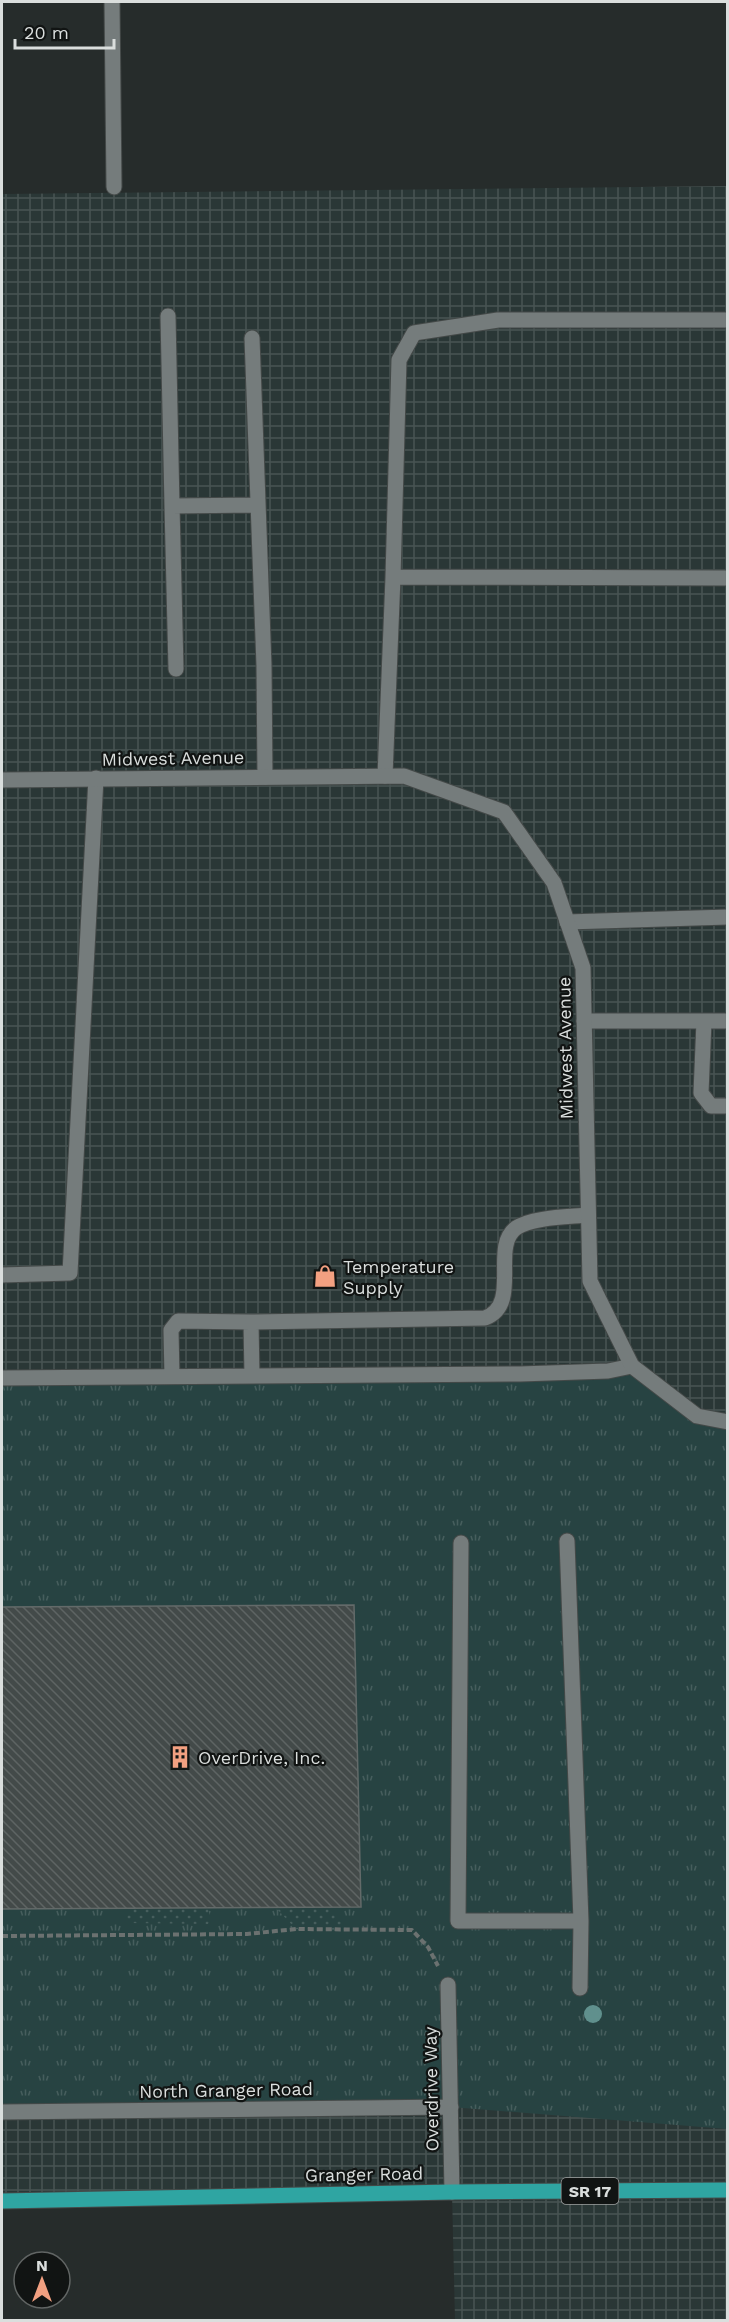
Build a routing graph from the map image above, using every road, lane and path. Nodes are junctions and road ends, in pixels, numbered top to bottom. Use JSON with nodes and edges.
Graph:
{"nodes":[{"id":1,"x":112,"y":2,"type":"edge"},
{"id":2,"x":114,"y":187,"type":"dead end"},
{"id":3,"x":168,"y":316,"type":"dead end"},
{"id":4,"x":728,"y":320,"type":"edge"},
{"id":5,"x":252,"y":338,"type":"dead end"},
{"id":6,"x":258,"y":505,"type":"junction"},
{"id":7,"x":171,"y":506,"type":"junction"},
{"id":8,"x":393,"y":577,"type":"junction"},
{"id":9,"x":728,"y":578,"type":"edge"},
{"id":10,"x":176,"y":669,"type":"dead end"},
{"id":11,"x":385,"y":776,"type":"junction"},
{"id":12,"x":265,"y":777,"type":"junction"},
{"id":13,"x":96,"y":778,"type":"junction"},
{"id":14,"x":2,"y":780,"type":"edge"},
{"id":15,"x":728,"y":917,"type":"edge"},
{"id":16,"x":567,"y":922,"type":"junction"},
{"id":17,"x":584,"y":1021,"type":"junction"},
{"id":18,"x":704,"y":1021,"type":"junction"},
{"id":19,"x":728,"y":1021,"type":"edge"},
{"id":20,"x":728,"y":1106,"type":"edge"},
{"id":21,"x":588,"y":1215,"type":"junction"},
{"id":22,"x":2,"y":1275,"type":"edge"},
{"id":23,"x":251,"y":1322,"type":"junction"},
{"id":24,"x":632,"y":1366,"type":"junction"},
{"id":25,"x":171,"y":1376,"type":"junction"},
{"id":26,"x":252,"y":1376,"type":"junction"},
{"id":27,"x":2,"y":1378,"type":"edge"},
{"id":28,"x":728,"y":1422,"type":"edge"},
{"id":29,"x":567,"y":1541,"type":"dead end"},
{"id":30,"x":460,"y":1543,"type":"dead end"},
{"id":31,"x":581,"y":1921,"type":"junction"},
{"id":32,"x":2,"y":1936,"type":"edge"},
{"id":33,"x":448,"y":1985,"type":"joint"},
{"id":34,"x":580,"y":1988,"type":"dead end"},
{"id":35,"x":451,"y":2107,"type":"junction"},
{"id":36,"x":2,"y":2112,"type":"edge"},
{"id":37,"x":728,"y":2190,"type":"edge"},
{"id":38,"x":452,"y":2192,"type":"junction"},
{"id":39,"x":2,"y":2200,"type":"edge"}],
"edges":[{"from":1,"to":2,"type":"street"},
{"from":3,"to":7,"type":"street"},
{"from":4,"to":8,"type":"street"},
{"from":5,"to":6,"type":"street"},
{"from":6,"to":7,"type":"street"},
{"from":6,"to":12,"type":"street"},
{"from":7,"to":10,"type":"street"},
{"from":8,"to":9,"type":"street"},
{"from":8,"to":11,"type":"street"},
{"from":11,"to":12,"type":"street","name":"Midwest Avenue"},
{"from":11,"to":16,"type":"street","name":"Midwest Avenue"},
{"from":12,"to":13,"type":"street","name":"Midwest Avenue"},
{"from":13,"to":14,"type":"street","name":"Midwest Avenue"},
{"from":13,"to":22,"type":"street"},
{"from":15,"to":16,"type":"street"},
{"from":16,"to":17,"type":"street","name":"Midwest Avenue"},
{"from":17,"to":18,"type":"street"},
{"from":17,"to":21,"type":"street","name":"Midwest Avenue"},
{"from":18,"to":19,"type":"street"},
{"from":18,"to":20,"type":"street"},
{"from":21,"to":23,"type":"street"},
{"from":21,"to":24,"type":"street","name":"Midwest Avenue"},
{"from":23,"to":25,"type":"street"},
{"from":23,"to":26,"type":"street"},
{"from":24,"to":26,"type":"street"},
{"from":24,"to":28,"type":"street","name":"Midwest Avenue"},
{"from":25,"to":26,"type":"street"},
{"from":25,"to":27,"type":"street"},
{"from":29,"to":31,"type":"street"},
{"from":30,"to":31,"type":"street"},
{"from":31,"to":34,"type":"street"},
{"from":32,"to":33,"type":"path"},
{"from":33,"to":35,"type":"street","name":"Overdrive Way"},
{"from":35,"to":36,"type":"street","name":"North Granger Road"},
{"from":35,"to":38,"type":"street","name":"Overdrive Way"},
{"from":37,"to":38,"type":"main road","name":"Granger Road","number":"SR 17"},
{"from":38,"to":39,"type":"main road","name":"Granger Road","number":"SR 17"}]}
